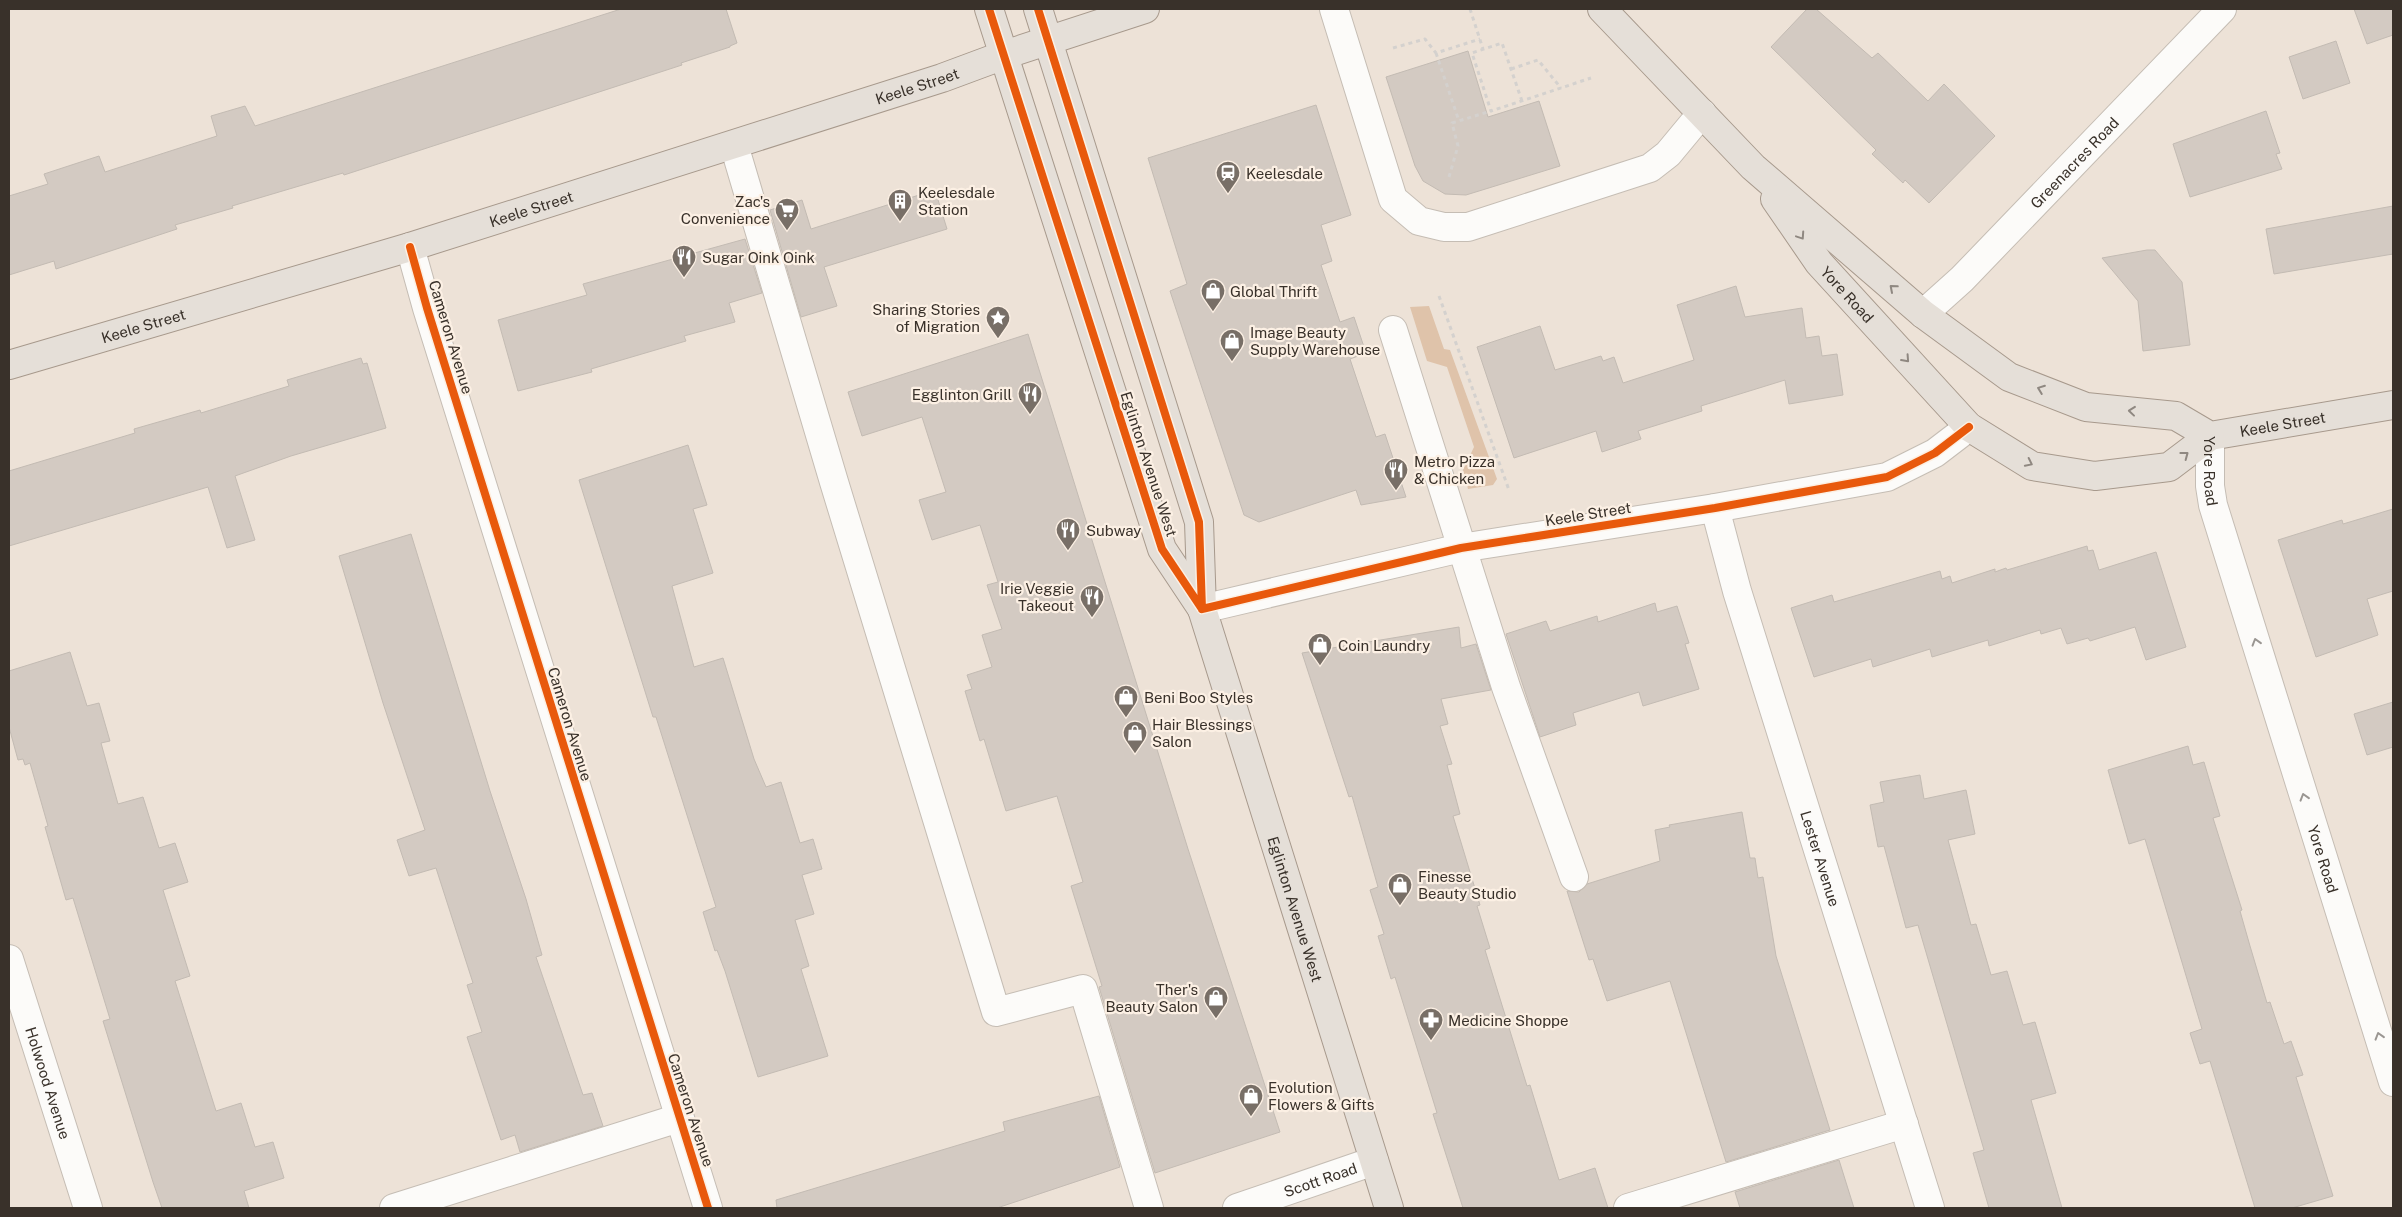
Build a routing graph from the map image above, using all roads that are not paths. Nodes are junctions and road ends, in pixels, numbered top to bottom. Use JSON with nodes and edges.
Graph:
{"nodes":[{"id":1,"x":989,"y":9,"type":"edge"},
{"id":2,"x":1038,"y":9,"type":"edge"},
{"id":3,"x":1144,"y":9,"type":"edge"},
{"id":4,"x":1334,"y":9,"type":"edge"},
{"id":5,"x":1602,"y":9,"type":"edge"},
{"id":6,"x":2222,"y":9,"type":"edge"},
{"id":7,"x":1049,"y":41,"type":"junction"},
{"id":8,"x":1004,"y":55,"type":"junction"},
{"id":9,"x":1702,"y":113,"type":"junction"},
{"id":10,"x":734,"y":145,"type":"junction"},
{"id":11,"x":1754,"y":166,"type":"junction"},
{"id":12,"x":410,"y":247,"type":"junction"},
{"id":13,"x":1923,"y":314,"type":"junction"},
{"id":14,"x":1393,"y":330,"type":"dead end"},
{"id":15,"x":9,"y":365,"type":"edge"},
{"id":16,"x":2393,"y":405,"type":"edge"},
{"id":17,"x":1968,"y":427,"type":"junction"},
{"id":18,"x":2210,"y":436,"type":"junction"},
{"id":19,"x":1715,"y":508,"type":"junction"},
{"id":20,"x":1461,"y":548,"type":"junction"},
{"id":21,"x":1202,"y":609,"type":"junction"},
{"id":22,"x":1574,"y":877,"type":"dead end"},
{"id":23,"x":9,"y":959,"type":"edge"},
{"id":24,"x":2393,"y":1082,"type":"edge"},
{"id":25,"x":679,"y":1118,"type":"junction"},
{"id":26,"x":1904,"y":1124,"type":"junction"},
{"id":27,"x":1374,"y":1161,"type":"junction"},
{"id":28,"x":88,"y":1208,"type":"edge"},
{"id":29,"x":394,"y":1208,"type":"edge"},
{"id":30,"x":708,"y":1208,"type":"edge"},
{"id":31,"x":1149,"y":1208,"type":"edge"},
{"id":32,"x":1237,"y":1208,"type":"edge"},
{"id":33,"x":1389,"y":1208,"type":"edge"},
{"id":34,"x":1628,"y":1208,"type":"edge"},
{"id":35,"x":1930,"y":1208,"type":"edge"}],
"edges":[{"from":1,"to":8,"type":"main road","name":"Eglinton Avenue West"},
{"from":2,"to":7,"type":"main road","name":"Eglinton Avenue West"},
{"from":3,"to":7,"type":"main road","name":"Keele Street"},
{"from":4,"to":9,"type":"street"},
{"from":5,"to":9,"type":"main road","name":"Yore Road"},
{"from":6,"to":13,"type":"street","name":"Greenacres Road"},
{"from":7,"to":8,"type":"main road","name":"Keele Street"},
{"from":7,"to":21,"type":"main road","name":"Eglinton Avenue West"},
{"from":8,"to":10,"type":"main road","name":"Keele Street"},
{"from":8,"to":21,"type":"main road","name":"Eglinton Avenue West"},
{"from":9,"to":11,"type":"main road","name":"Yore Road"},
{"from":10,"to":12,"type":"main road","name":"Keele Street"},
{"from":10,"to":31,"type":"street"},
{"from":13,"to":11,"type":"main road","name":"Yore Road","one_way":true},
{"from":11,"to":17,"type":"main road","name":"Yore Road","one_way":true},
{"from":12,"to":15,"type":"main road","name":"Keele Street"},
{"from":12,"to":25,"type":"street","name":"Cameron Avenue"},
{"from":18,"to":13,"type":"main road","name":"Yore Road","one_way":true},
{"from":14,"to":20,"type":"street"},
{"from":16,"to":18,"type":"main road","name":"Keele Street"},
{"from":17,"to":18,"type":"main road","name":"Yore Road","one_way":true},
{"from":17,"to":19,"type":"street","name":"Keele Street"},
{"from":24,"to":18,"type":"street","name":"Yore Road","one_way":true},
{"from":19,"to":20,"type":"street","name":"Keele Street"},
{"from":19,"to":26,"type":"street","name":"Lester Avenue"},
{"from":20,"to":21,"type":"street","name":"Keele Street"},
{"from":20,"to":22,"type":"street"},
{"from":21,"to":27,"type":"main road","name":"Eglinton Avenue West"},
{"from":23,"to":28,"type":"street","name":"Holwood Avenue"},
{"from":25,"to":29,"type":"street"},
{"from":25,"to":30,"type":"street","name":"Cameron Avenue"},
{"from":26,"to":34,"type":"street"},
{"from":26,"to":35,"type":"street","name":"Lester Avenue"},
{"from":27,"to":32,"type":"street","name":"Scott Road"},
{"from":27,"to":33,"type":"main road","name":"Eglinton Avenue West"}]}
